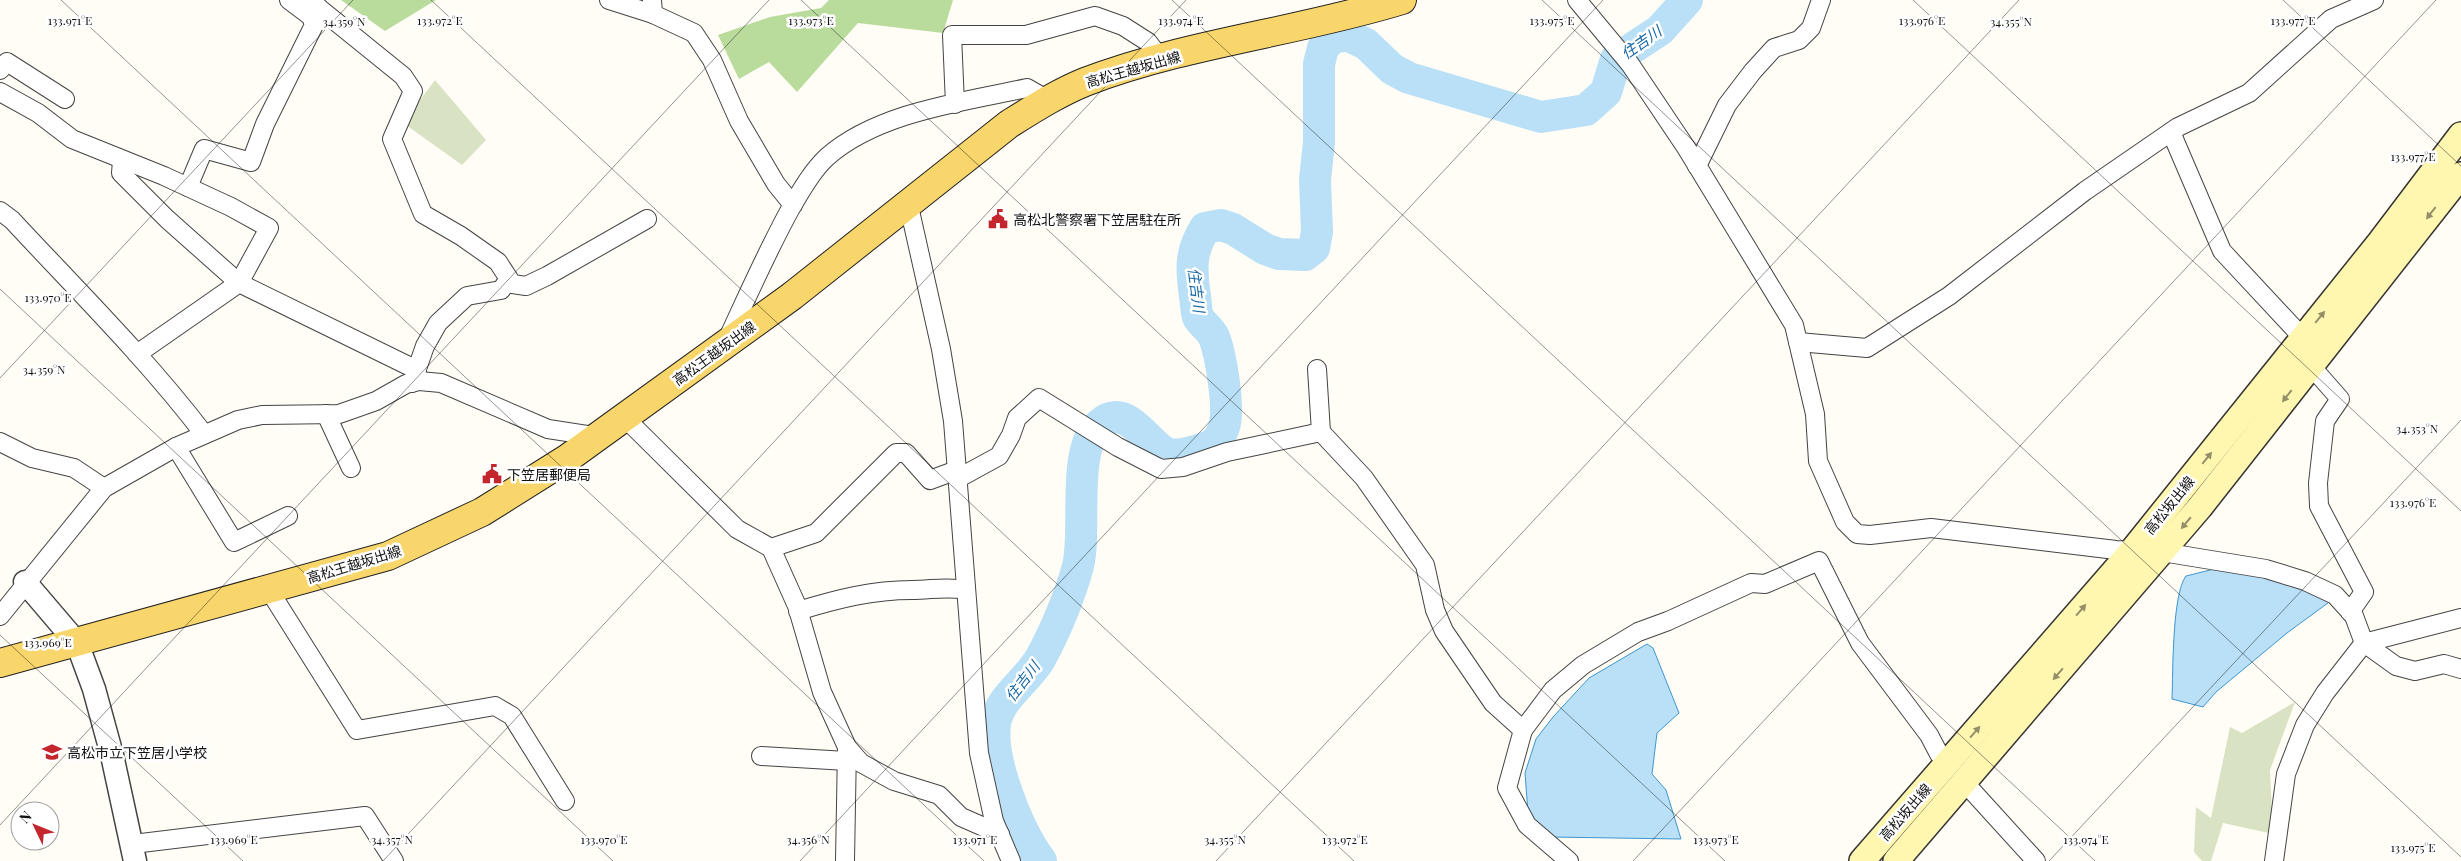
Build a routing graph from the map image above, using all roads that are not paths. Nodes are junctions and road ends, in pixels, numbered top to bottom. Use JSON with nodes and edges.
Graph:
{"nodes":[{"id":1,"x":289,"y":0,"type":"edge"},
{"id":2,"x":609,"y":0,"type":"edge"},
{"id":3,"x":1402,"y":0,"type":"edge"},
{"id":4,"x":1577,"y":0,"type":"edge"},
{"id":5,"x":1822,"y":0,"type":"edge"},
{"id":6,"x":2374,"y":0,"type":"edge"},
{"id":7,"x":653,"y":7,"type":"edge"},
{"id":8,"x":313,"y":8,"type":"edge"},
{"id":9,"x":1160,"y":60,"type":"junction"},
{"id":10,"x":0,"y":70,"type":"edge"},
{"id":11,"x":0,"y":92,"type":"edge"},
{"id":12,"x":65,"y":99,"type":"dead end"},
{"id":13,"x":1048,"y":100,"type":"junction"},
{"id":14,"x":955,"y":104,"type":"junction"},
{"id":15,"x":2171,"y":132,"type":"junction"},
{"id":16,"x":2461,"y":135,"type":"edge"},
{"id":17,"x":122,"y":160,"type":"junction"},
{"id":18,"x":1697,"y":166,"type":"junction"},
{"id":19,"x":2461,"y":175,"type":"edge"},
{"id":20,"x":188,"y":187,"type":"junction"},
{"id":21,"x":908,"y":202,"type":"junction"},
{"id":22,"x":793,"y":205,"type":"junction"},
{"id":23,"x":0,"y":211,"type":"edge"},
{"id":24,"x":647,"y":219,"type":"dead end"},
{"id":25,"x":239,"y":283,"type":"junction"},
{"id":26,"x":506,"y":283,"type":"junction"},
{"id":27,"x":2303,"y":338,"type":"junction"},
{"id":28,"x":1798,"y":342,"type":"junction"},
{"id":29,"x":725,"y":345,"type":"junction"},
{"id":30,"x":137,"y":354,"type":"junction"},
{"id":31,"x":2311,"y":366,"type":"junction"},
{"id":32,"x":1317,"y":369,"type":"dead end"},
{"id":33,"x":414,"y":376,"type":"junction"},
{"id":34,"x":326,"y":414,"type":"junction"},
{"id":35,"x":626,"y":418,"type":"junction"},
{"id":36,"x":1321,"y":432,"type":"junction"},
{"id":37,"x":204,"y":434,"type":"junction"},
{"id":38,"x":600,"y":437,"type":"junction"},
{"id":39,"x":0,"y":442,"type":"edge"},
{"id":40,"x":176,"y":447,"type":"junction"},
{"id":41,"x":352,"y":468,"type":"dead end"},
{"id":42,"x":957,"y":474,"type":"junction"},
{"id":43,"x":104,"y":488,"type":"junction"},
{"id":44,"x":288,"y":516,"type":"dead end"},
{"id":45,"x":771,"y":548,"type":"junction"},
{"id":46,"x":2132,"y":551,"type":"junction"},
{"id":47,"x":2162,"y":552,"type":"junction"},
{"id":48,"x":25,"y":582,"type":"junction"},
{"id":49,"x":269,"y":590,"type":"junction"},
{"id":50,"x":966,"y":590,"type":"junction"},
{"id":51,"x":798,"y":610,"type":"junction"},
{"id":52,"x":2350,"y":612,"type":"junction"},
{"id":53,"x":0,"y":616,"type":"edge"},
{"id":54,"x":2461,"y":618,"type":"edge"},
{"id":55,"x":77,"y":643,"type":"junction"},
{"id":56,"x":2364,"y":643,"type":"junction"},
{"id":57,"x":0,"y":663,"type":"edge"},
{"id":58,"x":2461,"y":669,"type":"edge"},
{"id":59,"x":1523,"y":730,"type":"junction"},
{"id":60,"x":847,"y":754,"type":"junction"},
{"id":61,"x":761,"y":756,"type":"dead end"},
{"id":62,"x":1950,"y":761,"type":"junction"},
{"id":63,"x":1965,"y":783,"type":"junction"},
{"id":64,"x":565,"y":801,"type":"dead end"},
{"id":65,"x":1000,"y":834,"type":"junction"},
{"id":66,"x":134,"y":852,"type":"edge"},
{"id":67,"x":394,"y":861,"type":"edge"},
{"id":68,"x":845,"y":861,"type":"edge"},
{"id":69,"x":1011,"y":861,"type":"edge"},
{"id":70,"x":1569,"y":861,"type":"edge"},
{"id":71,"x":1862,"y":861,"type":"edge"},
{"id":72,"x":1896,"y":861,"type":"edge"},
{"id":73,"x":2036,"y":861,"type":"edge"},
{"id":74,"x":2274,"y":861,"type":"edge"}],
"edges":[{"from":1,"to":8,"type":"street"},
{"from":2,"to":7,"type":"street"},
{"from":3,"to":9,"type":"main road","name":"高松王越坂出線"},
{"from":4,"to":18,"type":"street"},
{"from":5,"to":18,"type":"street"},
{"from":6,"to":15,"type":"street"},
{"from":7,"to":22,"type":"street"},
{"from":8,"to":20,"type":"street"},
{"from":8,"to":26,"type":"street"},
{"from":9,"to":13,"type":"main road","name":"高松王越坂出線"},
{"from":9,"to":14,"type":"street"},
{"from":10,"to":12,"type":"street"},
{"from":11,"to":17,"type":"street"},
{"from":13,"to":14,"type":"street"},
{"from":13,"to":21,"type":"main road","name":"高松王越坂出線"},
{"from":14,"to":22,"type":"street"},
{"from":15,"to":27,"type":"street"},
{"from":15,"to":28,"type":"street"},
{"from":27,"to":16,"type":"main road","name":"高松坂出線","one_way":true},
{"from":17,"to":20,"type":"street"},
{"from":17,"to":25,"type":"street"},
{"from":18,"to":28,"type":"street"},
{"from":19,"to":31,"type":"main road","name":"高松坂出線","one_way":true},
{"from":20,"to":25,"type":"street"},
{"from":21,"to":29,"type":"main road","name":"高松王越坂出線"},
{"from":21,"to":42,"type":"street"},
{"from":22,"to":29,"type":"street"},
{"from":23,"to":30,"type":"street"},
{"from":24,"to":26,"type":"street"},
{"from":25,"to":30,"type":"street"},
{"from":25,"to":33,"type":"street"},
{"from":26,"to":33,"type":"street"},
{"from":46,"to":27,"type":"main road","name":"高松坂出線","one_way":true},
{"from":28,"to":46,"type":"street"},
{"from":29,"to":35,"type":"main road","name":"高松王越坂出線"},
{"from":30,"to":37,"type":"street"},
{"from":31,"to":47,"type":"main road","name":"高松坂出線","one_way":true},
{"from":31,"to":52,"type":"street"},
{"from":32,"to":36,"type":"street"},
{"from":33,"to":34,"type":"street"},
{"from":33,"to":38,"type":"street"},
{"from":34,"to":37,"type":"street"},
{"from":34,"to":41,"type":"street"},
{"from":35,"to":38,"type":"main road","name":"高松王越坂出線"},
{"from":35,"to":45,"type":"street"},
{"from":36,"to":42,"type":"street"},
{"from":36,"to":59,"type":"street"},
{"from":37,"to":40,"type":"street"},
{"from":38,"to":49,"type":"main road","name":"高松王越坂出線"},
{"from":39,"to":43,"type":"street"},
{"from":40,"to":43,"type":"street"},
{"from":40,"to":44,"type":"street"},
{"from":42,"to":45,"type":"street"},
{"from":42,"to":50,"type":"street"},
{"from":43,"to":48,"type":"street"},
{"from":45,"to":51,"type":"street"},
{"from":46,"to":47,"type":"street"},
{"from":62,"to":46,"type":"main road","name":"高松坂出線","one_way":true},
{"from":47,"to":52,"type":"street"},
{"from":47,"to":63,"type":"main road","name":"高松坂出線","one_way":true},
{"from":48,"to":53,"type":"street"},
{"from":48,"to":55,"type":"street"},
{"from":49,"to":55,"type":"main road","name":"高松王越坂出線"},
{"from":49,"to":64,"type":"street"},
{"from":50,"to":51,"type":"street"},
{"from":50,"to":65,"type":"street"},
{"from":51,"to":60,"type":"street"},
{"from":52,"to":56,"type":"street"},
{"from":54,"to":56,"type":"street"},
{"from":55,"to":57,"type":"main road","name":"高松王越坂出線"},
{"from":55,"to":66,"type":"street"},
{"from":56,"to":58,"type":"street"},
{"from":56,"to":74,"type":"street"},
{"from":59,"to":62,"type":"street"},
{"from":59,"to":70,"type":"street"},
{"from":60,"to":61,"type":"street"},
{"from":60,"to":65,"type":"street"},
{"from":60,"to":68,"type":"street"},
{"from":62,"to":71,"type":"main road","name":"高松坂出線"},
{"from":63,"to":72,"type":"main road","name":"高松坂出線"},
{"from":63,"to":73,"type":"street"},
{"from":65,"to":69,"type":"street"},
{"from":66,"to":67,"type":"street"}]}
